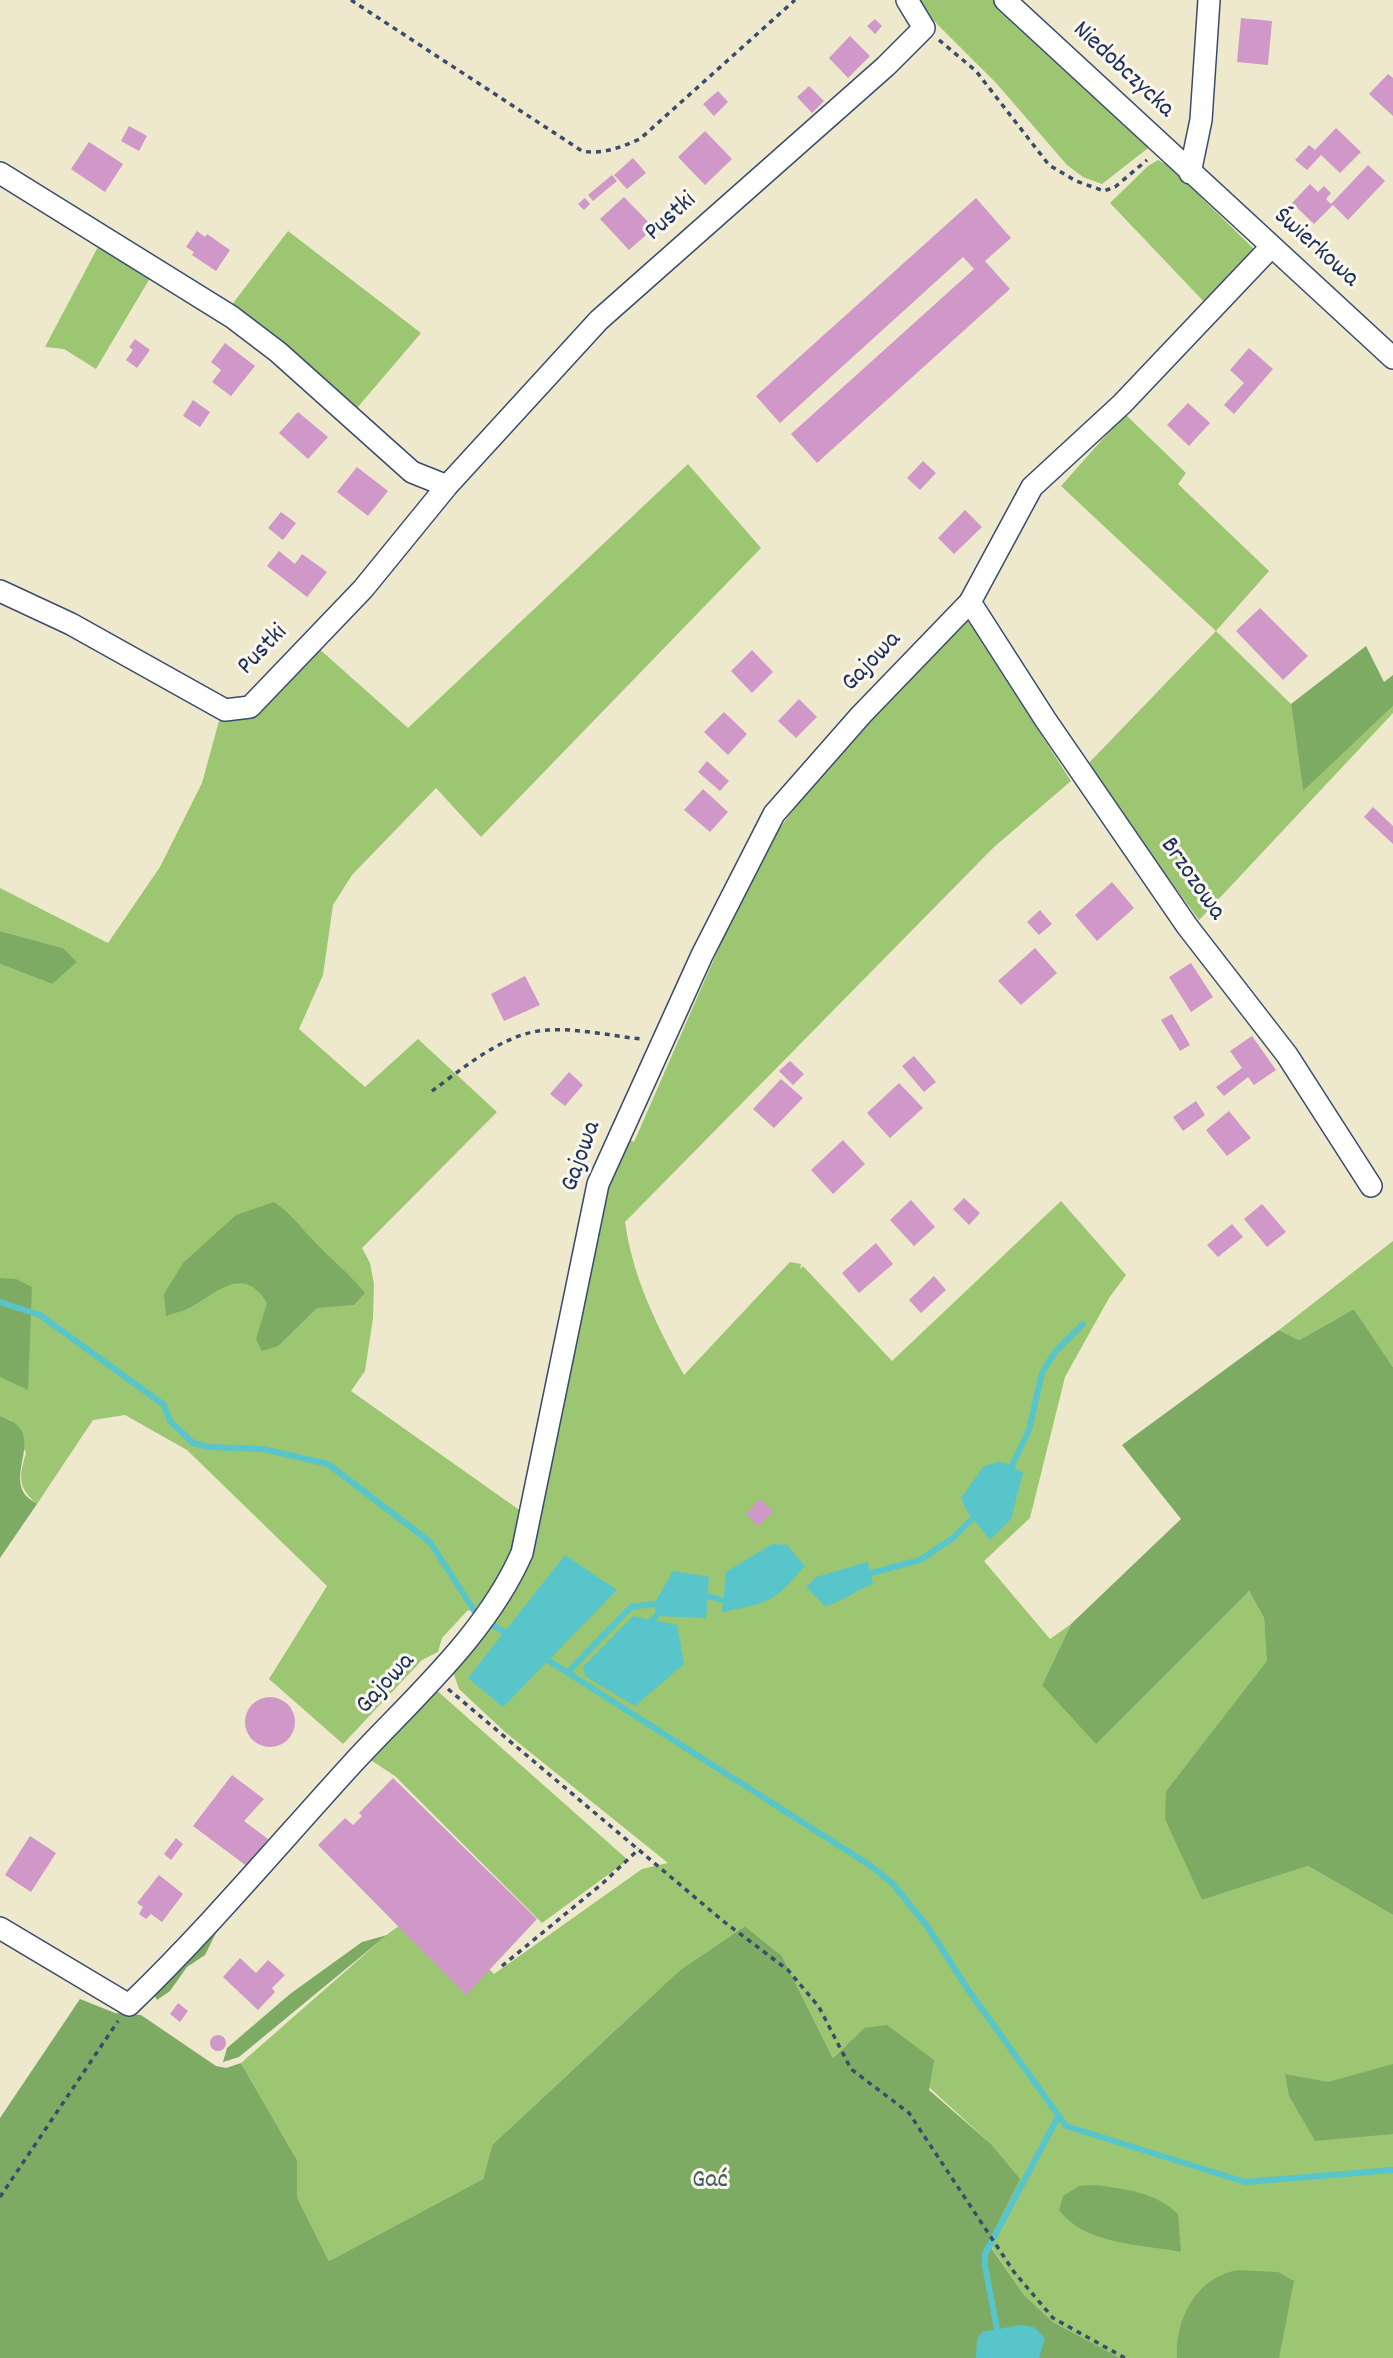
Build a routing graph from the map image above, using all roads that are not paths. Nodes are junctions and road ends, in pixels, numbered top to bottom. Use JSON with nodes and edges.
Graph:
{"nodes":[{"id":1,"x":907,"y":0,"type":"edge"},
{"id":2,"x":1005,"y":0,"type":"edge"},
{"id":3,"x":1209,"y":0,"type":"edge"},
{"id":4,"x":0,"y":173,"type":"edge"},
{"id":5,"x":1195,"y":178,"type":"junction"},
{"id":6,"x":1271,"y":247,"type":"junction"},
{"id":7,"x":1393,"y":358,"type":"edge"},
{"id":8,"x":447,"y":486,"type":"junction"},
{"id":9,"x":0,"y":591,"type":"edge"},
{"id":10,"x":970,"y":602,"type":"junction"},
{"id":11,"x":1371,"y":1186,"type":"dead end"},
{"id":12,"x":0,"y":1928,"type":"edge"}],
"edges":[{"from":1,"to":8,"type":"street","name":"Pustki"},
{"from":2,"to":5,"type":"street","name":"Niedobczycka"},
{"from":3,"to":5,"type":"street"},
{"from":4,"to":8,"type":"street"},
{"from":5,"to":6,"type":"street","name":"Świerkowa"},
{"from":6,"to":7,"type":"street","name":"Świerkowa"},
{"from":6,"to":10,"type":"street","name":"Gajowa"},
{"from":8,"to":9,"type":"street","name":"Pustki"},
{"from":10,"to":11,"type":"street","name":"Brzozowa"},
{"from":10,"to":12,"type":"street","name":"Gajowa"}]}
